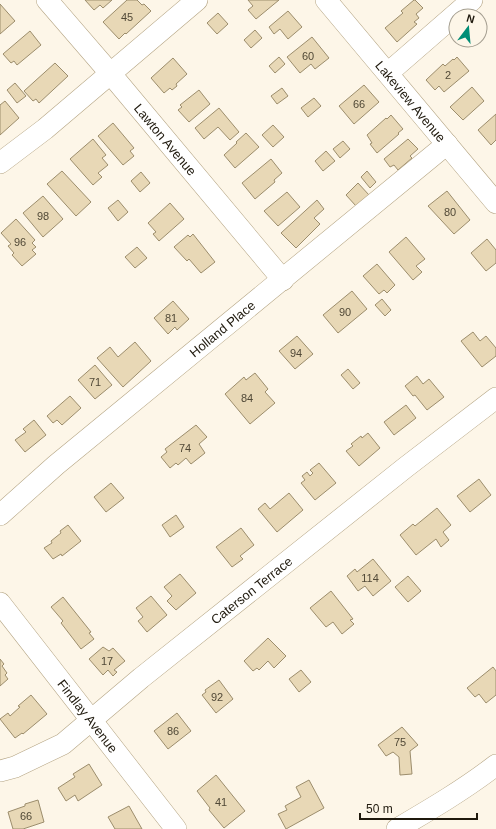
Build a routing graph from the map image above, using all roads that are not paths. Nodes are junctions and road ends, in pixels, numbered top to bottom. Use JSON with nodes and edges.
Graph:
{"nodes":[{"id":1,"x":47,"y":0,"type":"edge"},
{"id":2,"x":196,"y":0,"type":"edge"},
{"id":3,"x":326,"y":0,"type":"edge"},
{"id":4,"x":472,"y":0,"type":"edge"},
{"id":5,"x":110,"y":73,"type":"junction"},
{"id":6,"x":388,"y":73,"type":"junction"},
{"id":7,"x":447,"y":144,"type":"junction"},
{"id":8,"x":0,"y":163,"type":"edge"},
{"id":9,"x":496,"y":203,"type":"edge"},
{"id":10,"x":283,"y":280,"type":"junction"},
{"id":11,"x":496,"y":398,"type":"edge"},
{"id":12,"x":0,"y":515,"type":"edge"},
{"id":13,"x":0,"y":603,"type":"edge"},
{"id":14,"x":92,"y":720,"type":"junction"},
{"id":15,"x":496,"y":765,"type":"edge"},
{"id":16,"x":0,"y":771,"type":"edge"},
{"id":17,"x":176,"y":829,"type":"edge"},
{"id":18,"x":397,"y":829,"type":"edge"}],
"edges":[{"from":1,"to":5,"type":"street","name":"Lawton Avenue"},
{"from":2,"to":5,"type":"street"},
{"from":3,"to":6,"type":"street","name":"Lakeview Avenue"},
{"from":4,"to":6,"type":"street"},
{"from":5,"to":8,"type":"street"},
{"from":5,"to":10,"type":"street","name":"Lawton Avenue"},
{"from":6,"to":7,"type":"street","name":"Lakeview Avenue"},
{"from":7,"to":9,"type":"street","name":"Lakeview Avenue"},
{"from":7,"to":10,"type":"street","name":"Holland Place"},
{"from":10,"to":12,"type":"street","name":"Holland Place"},
{"from":11,"to":14,"type":"street","name":"Caterson Terrace"},
{"from":13,"to":14,"type":"street","name":"Findlay Avenue"},
{"from":14,"to":16,"type":"street","name":"Caterson Terrace"},
{"from":14,"to":17,"type":"street","name":"Findlay Avenue"},
{"from":15,"to":18,"type":"street"}]}
